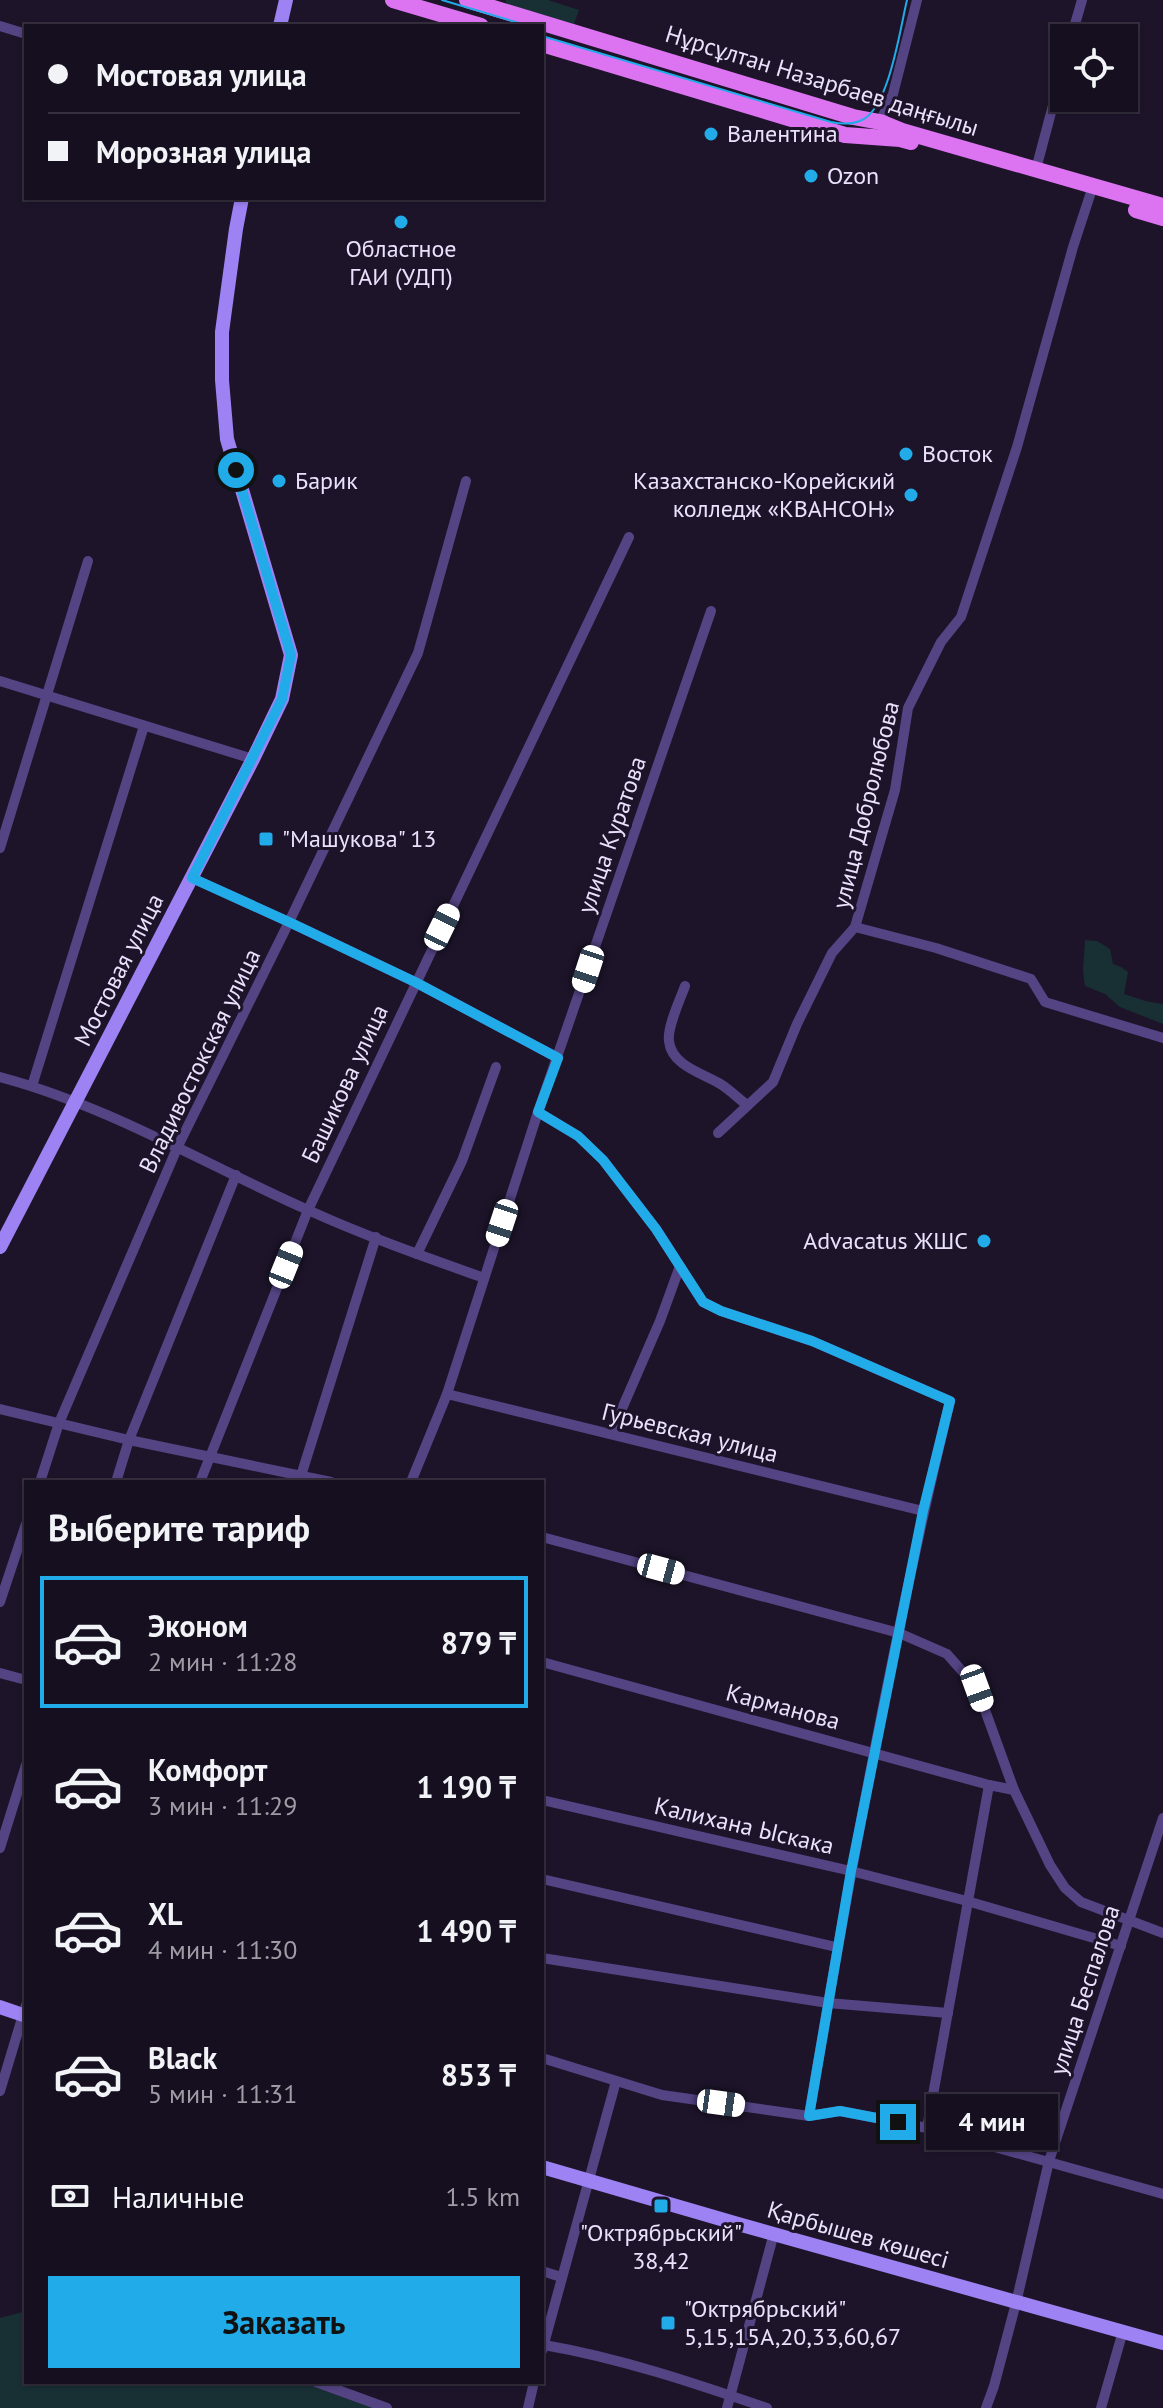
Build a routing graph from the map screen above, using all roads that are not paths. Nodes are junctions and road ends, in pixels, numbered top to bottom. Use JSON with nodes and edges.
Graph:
{"nodes":[{"id":1,"x":286,"y":0,"type":"edge"},
{"id":2,"x":393,"y":0,"type":"edge"},
{"id":3,"x":467,"y":0,"type":"edge"},
{"id":4,"x":917,"y":0,"type":"edge"},
{"id":5,"x":1082,"y":0,"type":"edge"},
{"id":6,"x":280,"y":24,"type":"edge"},
{"id":7,"x":474,"y":24,"type":"edge"},
{"id":8,"x":1075,"y":24,"type":"edge"},
{"id":9,"x":0,"y":26,"type":"edge"},
{"id":10,"x":24,"y":33,"type":"edge"},
{"id":11,"x":544,"y":45,"type":"edge"},
{"id":12,"x":1051,"y":112,"type":"edge"},
{"id":13,"x":876,"y":129,"type":"junction"},
{"id":14,"x":1036,"y":169,"type":"junction"},
{"id":15,"x":1092,"y":191,"type":"junction"},
{"id":16,"x":242,"y":200,"type":"edge"},
{"id":17,"x":1163,"y":206,"type":"edge"},
{"id":18,"x":1163,"y":218,"type":"edge"},
{"id":19,"x":466,"y":481,"type":"dead end"},
{"id":20,"x":629,"y":537,"type":"dead end"},
{"id":21,"x":88,"y":561,"type":"dead end"},
{"id":22,"x":711,"y":611,"type":"dead end"},
{"id":23,"x":0,"y":681,"type":"edge"},
{"id":24,"x":46,"y":695,"type":"junction"},
{"id":25,"x":144,"y":726,"type":"junction"},
{"id":26,"x":253,"y":759,"type":"junction"},
{"id":27,"x":0,"y":848,"type":"edge"},
{"id":28,"x":192,"y":878,"type":"junction"},
{"id":29,"x":289,"y":922,"type":"junction"},
{"id":30,"x":855,"y":927,"type":"junction"},
{"id":31,"x":415,"y":982,"type":"junction"},
{"id":32,"x":685,"y":986,"type":"dead end"},
{"id":33,"x":1163,"y":1038,"type":"edge"},
{"id":34,"x":558,"y":1058,"type":"junction"},
{"id":35,"x":496,"y":1067,"type":"dead end"},
{"id":36,"x":0,"y":1077,"type":"edge"},
{"id":37,"x":32,"y":1086,"type":"junction"},
{"id":38,"x":75,"y":1103,"type":"junction"},
{"id":39,"x":747,"y":1105,"type":"junction"},
{"id":40,"x":538,"y":1112,"type":"junction"},
{"id":41,"x":718,"y":1133,"type":"dead end"},
{"id":42,"x":178,"y":1146,"type":"junction"},
{"id":43,"x":236,"y":1175,"type":"junction"},
{"id":44,"x":308,"y":1210,"type":"junction"},
{"id":45,"x":376,"y":1237,"type":"junction"},
{"id":46,"x":0,"y":1247,"type":"edge"},
{"id":47,"x":417,"y":1254,"type":"junction"},
{"id":48,"x":680,"y":1266,"type":"junction"},
{"id":49,"x":484,"y":1278,"type":"junction"},
{"id":50,"x":447,"y":1394,"type":"junction"},
{"id":51,"x":0,"y":1409,"type":"edge"},
{"id":52,"x":59,"y":1423,"type":"junction"},
{"id":53,"x":611,"y":1434,"type":"junction"},
{"id":54,"x":129,"y":1440,"type":"junction"},
{"id":55,"x":209,"y":1455,"type":"junction"},
{"id":56,"x":300,"y":1478,"type":"edge"},
{"id":57,"x":41,"y":1480,"type":"edge"},
{"id":58,"x":117,"y":1480,"type":"edge"},
{"id":59,"x":201,"y":1480,"type":"edge"},
{"id":60,"x":412,"y":1480,"type":"edge"},
{"id":61,"x":923,"y":1511,"type":"junction"},
{"id":62,"x":24,"y":1530,"type":"edge"},
{"id":63,"x":544,"y":1538,"type":"edge"},
{"id":64,"x":0,"y":1602,"type":"edge"},
{"id":65,"x":899,"y":1633,"type":"junction"},
{"id":66,"x":544,"y":1663,"type":"edge"},
{"id":67,"x":0,"y":1673,"type":"edge"},
{"id":68,"x":24,"y":1679,"type":"edge"},
{"id":69,"x":875,"y":1753,"type":"junction"},
{"id":70,"x":24,"y":1771,"type":"edge"},
{"id":71,"x":989,"y":1785,"type":"junction"},
{"id":72,"x":1014,"y":1790,"type":"junction"},
{"id":73,"x":544,"y":1800,"type":"edge"},
{"id":74,"x":1163,"y":1818,"type":"edge"},
{"id":75,"x":0,"y":1848,"type":"edge"},
{"id":76,"x":851,"y":1871,"type":"junction"},
{"id":77,"x":544,"y":1879,"type":"edge"},
{"id":78,"x":967,"y":1901,"type":"junction"},
{"id":79,"x":1129,"y":1920,"type":"junction"},
{"id":80,"x":1163,"y":1933,"type":"edge"},
{"id":81,"x":1121,"y":1946,"type":"junction"},
{"id":82,"x":836,"y":1947,"type":"junction"},
{"id":83,"x":544,"y":1958,"type":"edge"},
{"id":84,"x":828,"y":2003,"type":"junction"},
{"id":85,"x":0,"y":2007,"type":"edge"},
{"id":86,"x":24,"y":2012,"type":"edge"},
{"id":87,"x":948,"y":2013,"type":"junction"},
{"id":88,"x":24,"y":2015,"type":"edge"},
{"id":89,"x":544,"y":2059,"type":"edge"},
{"id":90,"x":616,"y":2081,"type":"junction"},
{"id":91,"x":0,"y":2091,"type":"edge"},
{"id":92,"x":809,"y":2116,"type":"junction"},
{"id":93,"x":927,"y":2128,"type":"junction"},
{"id":94,"x":1049,"y":2161,"type":"junction"},
{"id":95,"x":544,"y":2168,"type":"edge"},
{"id":96,"x":587,"y":2181,"type":"junction"},
{"id":97,"x":1163,"y":2194,"type":"edge"},
{"id":98,"x":774,"y":2233,"type":"junction"},
{"id":99,"x":544,"y":2272,"type":"edge"},
{"id":100,"x":561,"y":2277,"type":"junction"},
{"id":101,"x":1016,"y":2303,"type":"junction"},
{"id":102,"x":1123,"y":2331,"type":"junction"},
{"id":103,"x":544,"y":2343,"type":"edge"},
{"id":104,"x":1163,"y":2343,"type":"edge"},
{"id":105,"x":544,"y":2347,"type":"edge"},
{"id":106,"x":321,"y":2384,"type":"edge"},
{"id":107,"x":534,"y":2384,"type":"edge"},
{"id":108,"x":731,"y":2396,"type":"junction"},
{"id":109,"x":387,"y":2408,"type":"edge"},
{"id":110,"x":528,"y":2408,"type":"edge"},
{"id":111,"x":727,"y":2408,"type":"edge"},
{"id":112,"x":767,"y":2408,"type":"edge"},
{"id":113,"x":986,"y":2408,"type":"edge"},
{"id":114,"x":1101,"y":2408,"type":"edge"}],
"edges":[{"from":1,"to":6,"type":"street"},
{"from":2,"to":7,"type":"main road"},
{"from":3,"to":13,"type":"main road","name":"Нұрсұлтан Назарбаев даңғылы"},
{"from":4,"to":13,"type":"street"},
{"from":5,"to":8,"type":"street"},
{"from":9,"to":10,"type":"street"},
{"from":11,"to":13,"type":"main road","name":"Нұрсұлтан Назарбаев даңғылы"},
{"from":12,"to":14,"type":"street"},
{"from":13,"to":14,"type":"main road","name":"Нұрсұлтан Назарбаев даңғылы"},
{"from":13,"to":15,"type":"main road","name":"Нұрсұлтан Назарбаев даңғылы"},
{"from":14,"to":15,"type":"main road","name":"Нұрсұлтан Назарбаев даңғылы"},
{"from":15,"to":17,"type":"main road","name":"Нұрсұлтан Назарбаев даңғылы"},
{"from":15,"to":18,"type":"main road","name":"Нұрсұлтан Назарбаев даңғылы"},
{"from":15,"to":30,"type":"street","name":"улица Добролюбова"},
{"from":16,"to":26,"type":"street","name":"Мостовая улица"},
{"from":19,"to":29,"type":"street","name":"Владивостокская улица"},
{"from":20,"to":31,"type":"street","name":"Башикова улица"},
{"from":21,"to":24,"type":"street"},
{"from":22,"to":34,"type":"street","name":"улица Куратова"},
{"from":23,"to":24,"type":"street"},
{"from":24,"to":25,"type":"street"},
{"from":24,"to":27,"type":"street"},
{"from":25,"to":26,"type":"street"},
{"from":25,"to":37,"type":"street"},
{"from":26,"to":28,"type":"street","name":"Мостовая улица"},
{"from":28,"to":29,"type":"street"},
{"from":28,"to":38,"type":"street","name":"Мостовая улица"},
{"from":29,"to":31,"type":"street"},
{"from":29,"to":42,"type":"street","name":"Владивостокская улица"},
{"from":30,"to":33,"type":"street"},
{"from":30,"to":39,"type":"street","name":"улица Добролюбова"},
{"from":31,"to":34,"type":"street"},
{"from":31,"to":44,"type":"street","name":"Башикова улица"},
{"from":32,"to":39,"type":"street"},
{"from":34,"to":40,"type":"street","name":"улица Куратова"},
{"from":35,"to":47,"type":"street"},
{"from":36,"to":37,"type":"street"},
{"from":37,"to":38,"type":"street"},
{"from":38,"to":42,"type":"street"},
{"from":38,"to":46,"type":"street","name":"Мостовая улица"},
{"from":39,"to":41,"type":"street","name":"улица Добролюбова"},
{"from":40,"to":48,"type":"street"},
{"from":40,"to":49,"type":"street","name":"улица Куратова"},
{"from":42,"to":43,"type":"street"},
{"from":42,"to":52,"type":"street","name":"Владивостокская улица"},
{"from":43,"to":44,"type":"street"},
{"from":43,"to":54,"type":"street"},
{"from":44,"to":45,"type":"street"},
{"from":44,"to":55,"type":"street","name":"Башикова улица"},
{"from":45,"to":47,"type":"street"},
{"from":45,"to":56,"type":"street"},
{"from":47,"to":49,"type":"street"},
{"from":48,"to":53,"type":"street"},
{"from":48,"to":61,"type":"street"},
{"from":49,"to":50,"type":"street","name":"улица Куратова"},
{"from":50,"to":53,"type":"street","name":"Гурьевская улица"},
{"from":50,"to":60,"type":"street","name":"улица Куратова"},
{"from":51,"to":52,"type":"street"},
{"from":52,"to":54,"type":"street"},
{"from":52,"to":57,"type":"street","name":"Владивостокская улица"},
{"from":53,"to":61,"type":"street","name":"Гурьевская улица"},
{"from":54,"to":55,"type":"street"},
{"from":54,"to":58,"type":"street"},
{"from":55,"to":56,"type":"street"},
{"from":55,"to":59,"type":"street","name":"Башикова улица"},
{"from":61,"to":65,"type":"street"},
{"from":62,"to":64,"type":"street"},
{"from":63,"to":65,"type":"street"},
{"from":65,"to":69,"type":"street"},
{"from":65,"to":72,"type":"street"},
{"from":66,"to":69,"type":"street","name":"Карманова"},
{"from":67,"to":68,"type":"street"},
{"from":69,"to":71,"type":"street","name":"Карманова"},
{"from":69,"to":76,"type":"street"},
{"from":70,"to":75,"type":"street"},
{"from":71,"to":72,"type":"street","name":"Карманова"},
{"from":71,"to":78,"type":"street"},
{"from":72,"to":79,"type":"street"},
{"from":73,"to":76,"type":"street","name":"Калихана Ыскака"},
{"from":74,"to":79,"type":"street","name":"улица Беспалова"},
{"from":76,"to":78,"type":"street","name":"Калихана Ыскака"},
{"from":76,"to":82,"type":"street"},
{"from":77,"to":82,"type":"street"},
{"from":78,"to":81,"type":"street","name":"Калихана Ыскака"},
{"from":78,"to":87,"type":"street"},
{"from":79,"to":80,"type":"street"},
{"from":79,"to":81,"type":"street","name":"улица Беспалова"},
{"from":81,"to":94,"type":"street","name":"улица Беспалова"},
{"from":82,"to":84,"type":"street"},
{"from":83,"to":84,"type":"street"},
{"from":84,"to":87,"type":"street"},
{"from":84,"to":92,"type":"street"},
{"from":85,"to":86,"type":"street"},
{"from":87,"to":93,"type":"street"},
{"from":88,"to":91,"type":"street"},
{"from":89,"to":90,"type":"street"},
{"from":90,"to":92,"type":"street"},
{"from":90,"to":96,"type":"street"},
{"from":92,"to":93,"type":"street"},
{"from":93,"to":94,"type":"street"},
{"from":94,"to":97,"type":"street"},
{"from":94,"to":101,"type":"street","name":"улица Беспалова"},
{"from":95,"to":96,"type":"street","name":"Қарбышев көшесі"},
{"from":96,"to":98,"type":"street","name":"Қарбышев көшесі"},
{"from":96,"to":100,"type":"street"},
{"from":98,"to":101,"type":"street","name":"Қарбышев көшесі"},
{"from":98,"to":108,"type":"street"},
{"from":99,"to":100,"type":"street"},
{"from":100,"to":103,"type":"street"},
{"from":101,"to":102,"type":"street","name":"Қарбышев көшесі"},
{"from":101,"to":113,"type":"street","name":"улица Беспалова"},
{"from":102,"to":104,"type":"street","name":"Қарбышев көшесі"},
{"from":102,"to":114,"type":"street"},
{"from":105,"to":108,"type":"street"},
{"from":106,"to":109,"type":"street"},
{"from":107,"to":110,"type":"street"},
{"from":108,"to":111,"type":"street"},
{"from":108,"to":112,"type":"street"}]}
